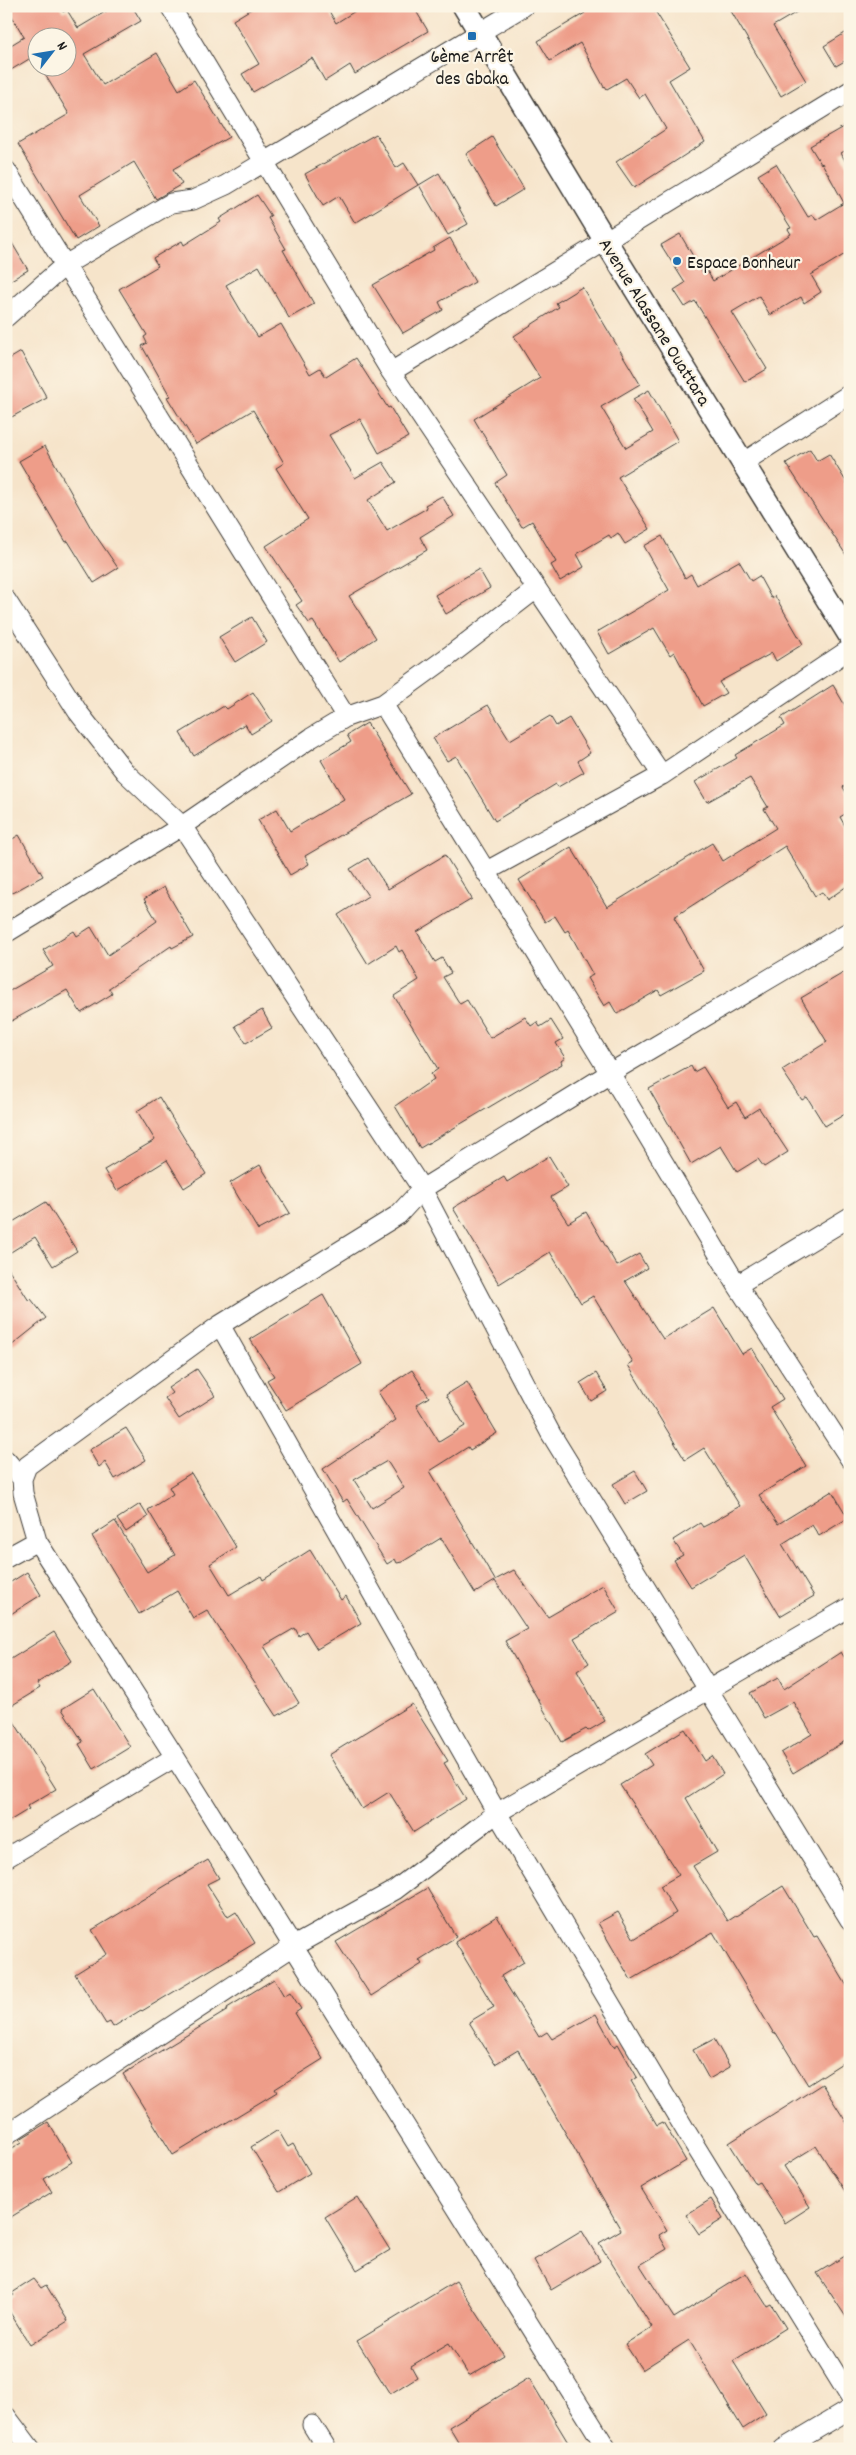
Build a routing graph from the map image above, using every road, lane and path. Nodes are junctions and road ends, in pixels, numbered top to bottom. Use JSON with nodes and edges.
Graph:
{"nodes":[{"id":1,"x":170,"y":6,"type":"edge"},
{"id":2,"x":464,"y":6,"type":"edge"},
{"id":3,"x":524,"y":6,"type":"edge"},
{"id":4,"x":480,"y":33,"type":"junction"},
{"id":5,"x":850,"y":91,"type":"edge"},
{"id":6,"x":265,"y":161,"type":"junction"},
{"id":7,"x":6,"y":170,"type":"edge"},
{"id":8,"x":605,"y":240,"type":"junction"},
{"id":9,"x":65,"y":265,"type":"junction"},
{"id":10,"x":6,"y":317,"type":"edge"},
{"id":11,"x":391,"y":372,"type":"junction"},
{"id":12,"x":850,"y":394,"type":"edge"},
{"id":13,"x":744,"y":462,"type":"junction"},
{"id":14,"x":536,"y":589,"type":"junction"},
{"id":15,"x":6,"y":600,"type":"edge"},
{"id":16,"x":850,"y":636,"type":"edge"},
{"id":17,"x":850,"y":649,"type":"edge"},
{"id":18,"x":383,"y":704,"type":"junction"},
{"id":19,"x":346,"y":717,"type":"junction"},
{"id":20,"x":662,"y":775,"type":"junction"},
{"id":21,"x":182,"y":826,"type":"junction"},
{"id":22,"x":485,"y":872,"type":"junction"},
{"id":23,"x":850,"y":931,"type":"edge"},
{"id":24,"x":6,"y":933,"type":"edge"},
{"id":25,"x":610,"y":1073,"type":"junction"},
{"id":26,"x":422,"y":1190,"type":"junction"},
{"id":27,"x":850,"y":1216,"type":"edge"},
{"id":28,"x":737,"y":1285,"type":"junction"},
{"id":29,"x":220,"y":1325,"type":"junction"},
{"id":30,"x":850,"y":1459,"type":"edge"},
{"id":31,"x":6,"y":1460,"type":"edge"},
{"id":32,"x":22,"y":1479,"type":"junction"},
{"id":33,"x":37,"y":1540,"type":"junction"},
{"id":34,"x":6,"y":1558,"type":"edge"},
{"id":35,"x":850,"y":1607,"type":"edge"},
{"id":36,"x":709,"y":1688,"type":"junction"},
{"id":37,"x":175,"y":1757,"type":"junction"},
{"id":38,"x":497,"y":1813,"type":"junction"},
{"id":39,"x":6,"y":1858,"type":"edge"},
{"id":40,"x":842,"y":1892,"type":"edge"},
{"id":41,"x":850,"y":1920,"type":"edge"},
{"id":42,"x":292,"y":1947,"type":"junction"},
{"id":43,"x":6,"y":2134,"type":"edge"},
{"id":44,"x":850,"y":2397,"type":"edge"},
{"id":45,"x":850,"y":2408,"type":"edge"},
{"id":46,"x":6,"y":2416,"type":"edge"},
{"id":47,"x":312,"y":2426,"type":"dead end"},
{"id":48,"x":31,"y":2449,"type":"edge"},
{"id":49,"x":327,"y":2449,"type":"edge"},
{"id":50,"x":607,"y":2449,"type":"edge"},
{"id":51,"x":783,"y":2449,"type":"edge"}],
"edges":[{"from":1,"to":6,"type":"street"},
{"from":2,"to":4,"type":"street","name":"Avenue Alassane Ouattara"},
{"from":3,"to":4,"type":"street"},
{"from":4,"to":6,"type":"street"},
{"from":4,"to":8,"type":"street","name":"Avenue Alassane Ouattara"},
{"from":5,"to":8,"type":"street"},
{"from":6,"to":9,"type":"street"},
{"from":6,"to":11,"type":"street"},
{"from":7,"to":9,"type":"street"},
{"from":8,"to":11,"type":"street"},
{"from":8,"to":13,"type":"street","name":"Avenue Alassane Ouattara"},
{"from":9,"to":10,"type":"street"},
{"from":9,"to":19,"type":"street"},
{"from":11,"to":14,"type":"street"},
{"from":12,"to":13,"type":"street"},
{"from":13,"to":16,"type":"street","name":"Avenue Alassane Ouattara"},
{"from":14,"to":18,"type":"street"},
{"from":14,"to":20,"type":"street"},
{"from":15,"to":21,"type":"street"},
{"from":17,"to":20,"type":"street"},
{"from":18,"to":19,"type":"street"},
{"from":18,"to":22,"type":"street"},
{"from":19,"to":21,"type":"street"},
{"from":20,"to":22,"type":"street"},
{"from":21,"to":24,"type":"street"},
{"from":21,"to":26,"type":"street"},
{"from":22,"to":25,"type":"street"},
{"from":23,"to":25,"type":"street"},
{"from":25,"to":26,"type":"street"},
{"from":25,"to":28,"type":"street"},
{"from":26,"to":29,"type":"street"},
{"from":26,"to":36,"type":"street"},
{"from":27,"to":28,"type":"street"},
{"from":28,"to":30,"type":"street"},
{"from":29,"to":32,"type":"street"},
{"from":29,"to":38,"type":"street"},
{"from":31,"to":32,"type":"street"},
{"from":32,"to":33,"type":"street"},
{"from":33,"to":34,"type":"street"},
{"from":33,"to":37,"type":"street"},
{"from":35,"to":36,"type":"street"},
{"from":36,"to":38,"type":"street"},
{"from":36,"to":40,"type":"street"},
{"from":37,"to":39,"type":"street"},
{"from":37,"to":42,"type":"street"},
{"from":38,"to":42,"type":"street"},
{"from":38,"to":44,"type":"street"},
{"from":40,"to":41,"type":"street"},
{"from":42,"to":43,"type":"street"},
{"from":42,"to":50,"type":"street"},
{"from":45,"to":51,"type":"street"},
{"from":46,"to":48,"type":"street"},
{"from":47,"to":49,"type":"street"}]}
